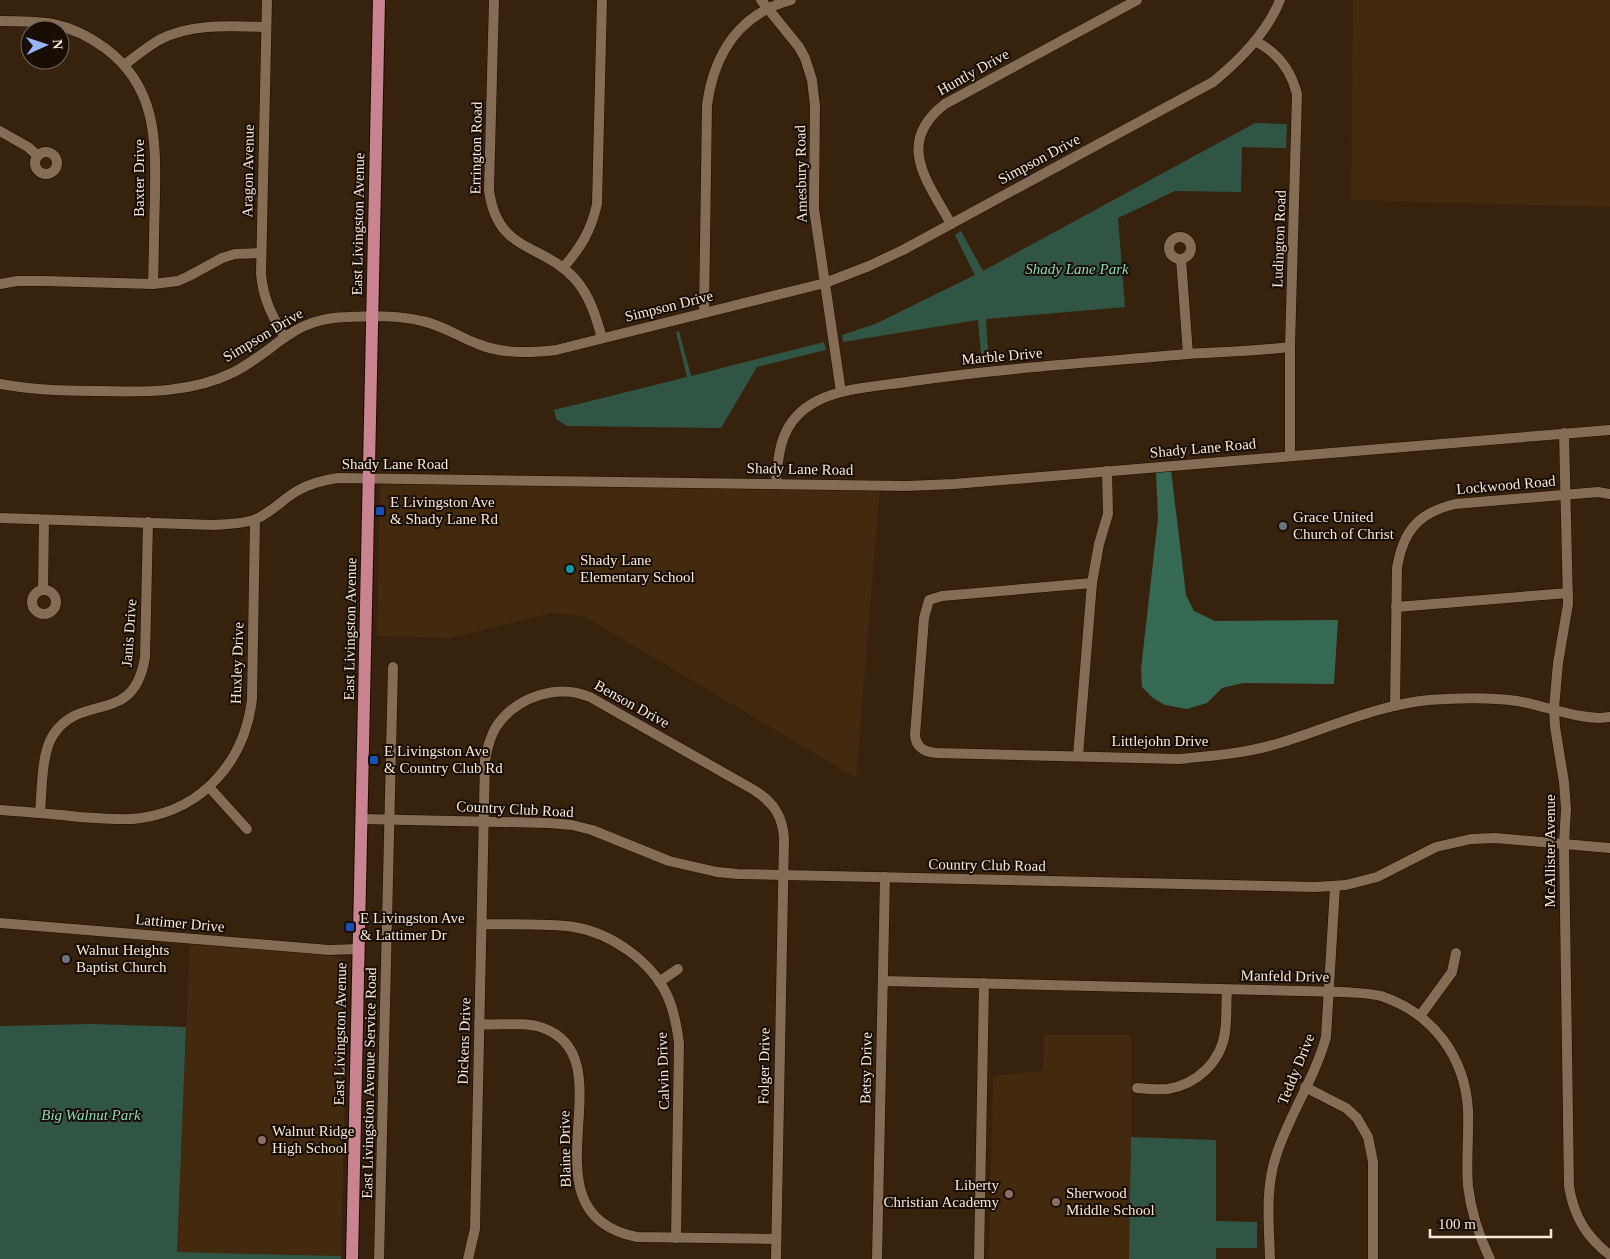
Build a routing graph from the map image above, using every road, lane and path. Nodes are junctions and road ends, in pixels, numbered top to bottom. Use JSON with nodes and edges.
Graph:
{"nodes":[{"id":1,"x":267,"y":0,"type":"edge"},
{"id":2,"x":379,"y":0,"type":"edge"},
{"id":3,"x":494,"y":0,"type":"edge"},
{"id":4,"x":602,"y":0,"type":"edge"},
{"id":5,"x":791,"y":0,"type":"edge"},
{"id":6,"x":1137,"y":0,"type":"edge"},
{"id":7,"x":1280,"y":0,"type":"edge"},
{"id":8,"x":764,"y":4,"type":"edge"},
{"id":9,"x":0,"y":21,"type":"edge"},
{"id":10,"x":266,"y":27,"type":"junction"},
{"id":11,"x":1255,"y":40,"type":"junction"},
{"id":12,"x":124,"y":65,"type":"junction"},
{"id":13,"x":0,"y":132,"type":"edge"},
{"id":14,"x":38,"y":156,"type":"dead end"},
{"id":15,"x":951,"y":224,"type":"junction"},
{"id":16,"x":261,"y":253,"type":"junction"},
{"id":17,"x":1181,"y":259,"type":"dead end"},
{"id":18,"x":563,"y":268,"type":"junction"},
{"id":19,"x":825,"y":283,"type":"junction"},
{"id":20,"x":0,"y":284,"type":"edge"},
{"id":21,"x":153,"y":284,"type":"junction"},
{"id":22,"x":704,"y":313,"type":"junction"},
{"id":23,"x":372,"y":317,"type":"junction"},
{"id":24,"x":284,"y":336,"type":"junction"},
{"id":25,"x":602,"y":338,"type":"junction"},
{"id":26,"x":1290,"y":347,"type":"junction"},
{"id":27,"x":1188,"y":354,"type":"junction"},
{"id":28,"x":0,"y":384,"type":"edge"},
{"id":29,"x":842,"y":392,"type":"junction"},
{"id":30,"x":1610,"y":430,"type":"edge"},
{"id":31,"x":1564,"y":434,"type":"junction"},
{"id":32,"x":1290,"y":456,"type":"junction"},
{"id":33,"x":1107,"y":471,"type":"junction"},
{"id":34,"x":369,"y":478,"type":"junction"},
{"id":35,"x":776,"y":484,"type":"junction"},
{"id":36,"x":1610,"y":494,"type":"edge"},
{"id":37,"x":1566,"y":495,"type":"junction"},
{"id":38,"x":0,"y":518,"type":"edge"},
{"id":39,"x":44,"y":520,"type":"junction"},
{"id":40,"x":255,"y":520,"type":"junction"},
{"id":41,"x":148,"y":522,"type":"junction"},
{"id":42,"x":1092,"y":583,"type":"junction"},
{"id":43,"x":43,"y":590,"type":"dead end"},
{"id":44,"x":1568,"y":593,"type":"junction"},
{"id":45,"x":1396,"y":607,"type":"junction"},
{"id":46,"x":392,"y":667,"type":"dead end"},
{"id":47,"x":1395,"y":706,"type":"junction"},
{"id":48,"x":1554,"y":708,"type":"junction"},
{"id":49,"x":1610,"y":717,"type":"edge"},
{"id":50,"x":1078,"y":756,"type":"junction"},
{"id":51,"x":209,"y":787,"type":"junction"},
{"id":52,"x":0,"y":810,"type":"edge"},
{"id":53,"x":40,"y":813,"type":"junction"},
{"id":54,"x":362,"y":819,"type":"junction"},
{"id":55,"x":388,"y":819,"type":"junction"},
{"id":56,"x":485,"y":822,"type":"junction"},
{"id":57,"x":247,"y":829,"type":"dead end"},
{"id":58,"x":1564,"y":844,"type":"junction"},
{"id":59,"x":1610,"y":848,"type":"edge"},
{"id":60,"x":782,"y":874,"type":"junction"},
{"id":61,"x":885,"y":877,"type":"junction"},
{"id":62,"x":1335,"y":887,"type":"junction"},
{"id":63,"x":0,"y":923,"type":"edge"},
{"id":64,"x":482,"y":924,"type":"junction"},
{"id":65,"x":358,"y":949,"type":"junction"},
{"id":66,"x":1456,"y":953,"type":"dead end"},
{"id":67,"x":678,"y":969,"type":"dead end"},
{"id":68,"x":883,"y":981,"type":"junction"},
{"id":69,"x":659,"y":982,"type":"junction"},
{"id":70,"x":984,"y":983,"type":"junction"},
{"id":71,"x":1226,"y":990,"type":"junction"},
{"id":72,"x":1330,"y":992,"type":"junction"},
{"id":73,"x":1420,"y":1016,"type":"junction"},
{"id":74,"x":479,"y":1024,"type":"junction"},
{"id":75,"x":1305,"y":1087,"type":"junction"},
{"id":76,"x":1137,"y":1088,"type":"dead end"},
{"id":77,"x":676,"y":1238,"type":"junction"},
{"id":78,"x":776,"y":1239,"type":"junction"},
{"id":79,"x":1610,"y":1255,"type":"edge"},
{"id":80,"x":352,"y":1259,"type":"edge"},
{"id":81,"x":379,"y":1259,"type":"edge"},
{"id":82,"x":468,"y":1259,"type":"edge"},
{"id":83,"x":776,"y":1259,"type":"edge"},
{"id":84,"x":878,"y":1259,"type":"edge"},
{"id":85,"x":979,"y":1259,"type":"edge"},
{"id":86,"x":1270,"y":1259,"type":"edge"},
{"id":87,"x":1373,"y":1259,"type":"edge"},
{"id":88,"x":1490,"y":1259,"type":"edge"}],
"edges":[{"from":1,"to":10,"type":"street","name":"Aragon Avenue"},
{"from":2,"to":23,"type":"main road","name":"East Livingston Avenue"},
{"from":3,"to":18,"type":"street","name":"Errington Road"},
{"from":4,"to":18,"type":"street"},
{"from":5,"to":8,"type":"street"},
{"from":6,"to":15,"type":"street","name":"Huntly Drive"},
{"from":7,"to":11,"type":"street","name":"Simpson Drive"},
{"from":8,"to":19,"type":"street","name":"Amesbury Road"},
{"from":8,"to":22,"type":"street"},
{"from":9,"to":12,"type":"street","name":"Baxter Drive"},
{"from":10,"to":12,"type":"street"},
{"from":10,"to":16,"type":"street","name":"Aragon Avenue"},
{"from":11,"to":15,"type":"street","name":"Simpson Drive"},
{"from":11,"to":26,"type":"street","name":"Ludington Road"},
{"from":12,"to":21,"type":"street","name":"Baxter Drive"},
{"from":13,"to":14,"type":"street"},
{"from":15,"to":19,"type":"street","name":"Simpson Drive"},
{"from":16,"to":21,"type":"street"},
{"from":16,"to":24,"type":"street","name":"Aragon Avenue"},
{"from":17,"to":27,"type":"street"},
{"from":18,"to":25,"type":"street","name":"Errington Road"},
{"from":19,"to":22,"type":"street","name":"Simpson Drive"},
{"from":19,"to":29,"type":"street","name":"Amesbury Road"},
{"from":20,"to":21,"type":"street"},
{"from":22,"to":25,"type":"street","name":"Simpson Drive"},
{"from":23,"to":24,"type":"street","name":"Simpson Drive"},
{"from":23,"to":25,"type":"street","name":"Simpson Drive"},
{"from":23,"to":34,"type":"main road","name":"East Livingston Avenue"},
{"from":24,"to":28,"type":"street","name":"Simpson Drive"},
{"from":26,"to":27,"type":"street","name":"Marble Drive"},
{"from":26,"to":32,"type":"street","name":"Ludington Road"},
{"from":27,"to":29,"type":"street","name":"Marble Drive"},
{"from":29,"to":35,"type":"street","name":"Marble Drive"},
{"from":30,"to":31,"type":"street","name":"Shady Lane Road"},
{"from":31,"to":32,"type":"street","name":"Shady Lane Road"},
{"from":31,"to":37,"type":"street","name":"McAllister Avenue"},
{"from":32,"to":33,"type":"street","name":"Shady Lane Road"},
{"from":33,"to":35,"type":"street","name":"Shady Lane Road"},
{"from":33,"to":42,"type":"street"},
{"from":34,"to":35,"type":"street","name":"Shady Lane Road"},
{"from":34,"to":40,"type":"street","name":"Shady Lane Road"},
{"from":34,"to":54,"type":"main road","name":"East Livingston Avenue"},
{"from":36,"to":37,"type":"street","name":"Lockwood Road"},
{"from":37,"to":44,"type":"street","name":"McAllister Avenue"},
{"from":37,"to":45,"type":"street","name":"Lockwood Road"},
{"from":38,"to":39,"type":"street","name":"Shady Lane Road"},
{"from":39,"to":41,"type":"street","name":"Shady Lane Road"},
{"from":39,"to":43,"type":"street"},
{"from":40,"to":41,"type":"street","name":"Shady Lane Road"},
{"from":40,"to":51,"type":"street","name":"Huxley Drive"},
{"from":41,"to":53,"type":"street","name":"Janis Drive"},
{"from":42,"to":50,"type":"street"},
{"from":42,"to":50,"type":"street","name":"Littlejohn Drive"},
{"from":44,"to":45,"type":"street"},
{"from":44,"to":48,"type":"street","name":"McAllister Avenue"},
{"from":45,"to":47,"type":"street","name":"Lockwood Road"},
{"from":46,"to":55,"type":"street","name":"East Livingstion Avenue Service Road"},
{"from":47,"to":48,"type":"street","name":"Littlejohn Drive"},
{"from":47,"to":50,"type":"street","name":"Littlejohn Drive"},
{"from":48,"to":49,"type":"street","name":"Littlejohn Drive"},
{"from":48,"to":58,"type":"street","name":"McAllister Avenue"},
{"from":51,"to":53,"type":"street","name":"Huxley Drive"},
{"from":51,"to":57,"type":"street"},
{"from":52,"to":53,"type":"street","name":"Huxley Drive"},
{"from":54,"to":55,"type":"street","name":"Country Club Road"},
{"from":54,"to":65,"type":"main road","name":"East Livingston Avenue"},
{"from":55,"to":56,"type":"street","name":"Country Club Road"},
{"from":55,"to":81,"type":"street","name":"East Livingstion Avenue Service Road"},
{"from":56,"to":60,"type":"street","name":"Country Club Road"},
{"from":56,"to":60,"type":"street","name":"Benson Drive"},
{"from":56,"to":64,"type":"street","name":"Dickens Drive"},
{"from":58,"to":59,"type":"street","name":"Country Club Road"},
{"from":58,"to":62,"type":"street","name":"Country Club Road"},
{"from":58,"to":79,"type":"street","name":"McAllister Avenue"},
{"from":60,"to":61,"type":"street","name":"Country Club Road"},
{"from":60,"to":78,"type":"street","name":"Folger Drive"},
{"from":61,"to":62,"type":"street","name":"Country Club Road"},
{"from":61,"to":68,"type":"street","name":"Betsy Drive"},
{"from":62,"to":72,"type":"street","name":"Teddy Drive"},
{"from":63,"to":65,"type":"street","name":"Lattimer Drive"},
{"from":64,"to":69,"type":"street","name":"Calvin Drive"},
{"from":64,"to":74,"type":"street","name":"Dickens Drive"},
{"from":65,"to":80,"type":"main road","name":"East Livingston Avenue"},
{"from":66,"to":73,"type":"street"},
{"from":67,"to":69,"type":"street"},
{"from":68,"to":70,"type":"street","name":"Manfeld Drive"},
{"from":68,"to":84,"type":"street","name":"Betsy Drive"},
{"from":69,"to":77,"type":"street","name":"Calvin Drive"},
{"from":70,"to":71,"type":"street","name":"Manfeld Drive"},
{"from":70,"to":85,"type":"street"},
{"from":71,"to":72,"type":"street","name":"Manfeld Drive"},
{"from":71,"to":76,"type":"street"},
{"from":72,"to":73,"type":"street","name":"Manfeld Drive"},
{"from":72,"to":75,"type":"street","name":"Teddy Drive"},
{"from":73,"to":88,"type":"street","name":"Manfeld Drive"},
{"from":74,"to":77,"type":"street","name":"Blaine Drive"},
{"from":74,"to":82,"type":"street","name":"Dickens Drive"},
{"from":75,"to":86,"type":"street","name":"Teddy Drive"},
{"from":75,"to":87,"type":"street"},
{"from":77,"to":78,"type":"street","name":"Blaine Drive"},
{"from":78,"to":83,"type":"street","name":"Folger Drive"}]}
